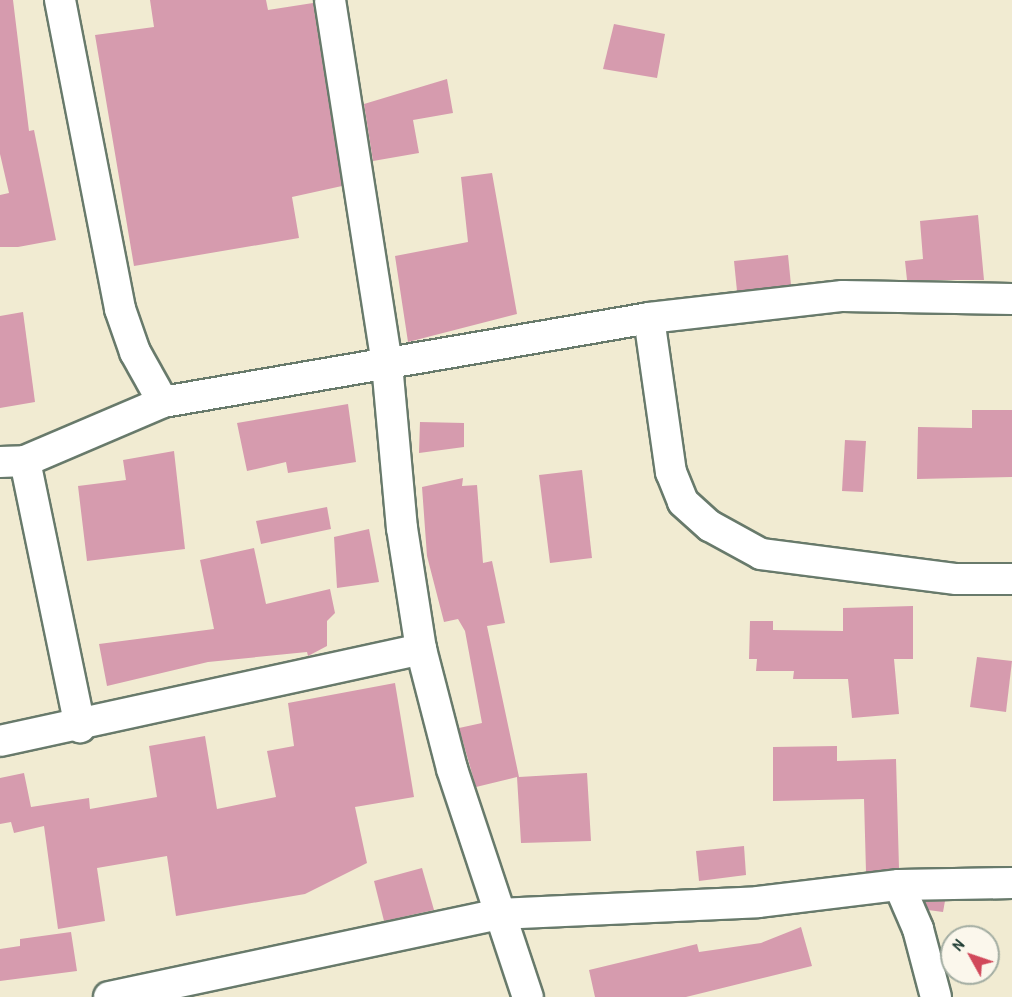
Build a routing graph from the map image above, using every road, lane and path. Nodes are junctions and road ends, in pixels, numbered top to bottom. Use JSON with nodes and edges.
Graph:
{"nodes":[{"id":1,"x":60,"y":0,"type":"edge"},
{"id":2,"x":330,"y":0,"type":"edge"},
{"id":3,"x":1012,"y":299,"type":"edge"},
{"id":4,"x":649,"y":318,"type":"junction"},
{"id":5,"x":387,"y":364,"type":"junction"},
{"id":6,"x":163,"y":402,"type":"junction"},
{"id":7,"x":13,"y":461,"type":"edge"},
{"id":8,"x":1012,"y":579,"type":"edge"},
{"id":9,"x":421,"y":649,"type":"junction"},
{"id":10,"x":80,"y":727,"type":"junction"},
{"id":11,"x":0,"y":741,"type":"edge"},
{"id":12,"x":1012,"y":883,"type":"edge"},
{"id":13,"x":899,"y":885,"type":"junction"},
{"id":14,"x":498,"y":914,"type":"junction"},
{"id":15,"x":109,"y":997,"type":"edge"},
{"id":16,"x":528,"y":997,"type":"edge"},
{"id":17,"x":936,"y":997,"type":"edge"}],
"edges":[{"from":1,"to":6,"type":"street"},
{"from":2,"to":5,"type":"street"},
{"from":3,"to":4,"type":"street"},
{"from":4,"to":5,"type":"street"},
{"from":4,"to":8,"type":"street"},
{"from":5,"to":6,"type":"street"},
{"from":5,"to":9,"type":"street"},
{"from":6,"to":7,"type":"street"},
{"from":7,"to":10,"type":"street"},
{"from":9,"to":10,"type":"street"},
{"from":9,"to":14,"type":"street"},
{"from":10,"to":11,"type":"street"},
{"from":12,"to":13,"type":"street"},
{"from":13,"to":14,"type":"street"},
{"from":13,"to":17,"type":"street"},
{"from":14,"to":15,"type":"street"},
{"from":14,"to":16,"type":"street"}]}
